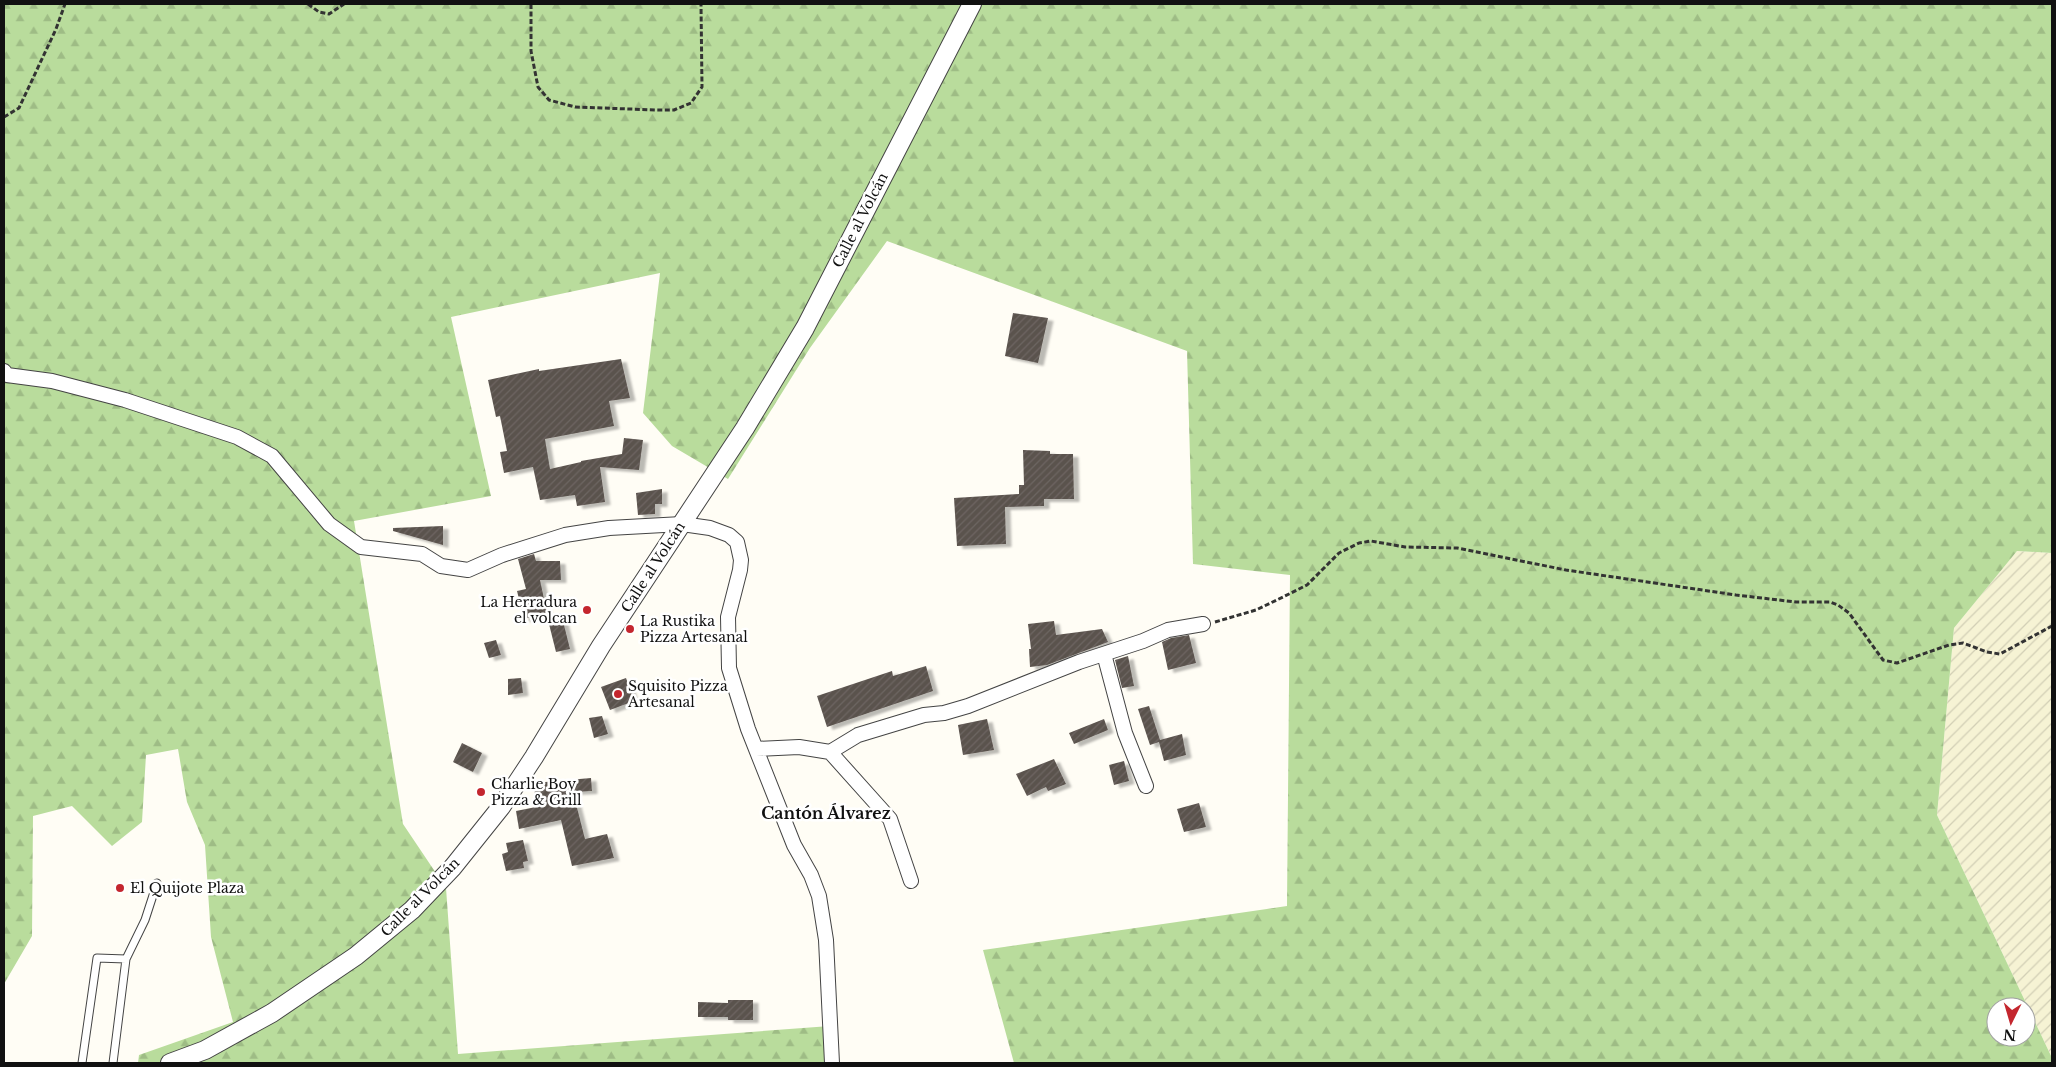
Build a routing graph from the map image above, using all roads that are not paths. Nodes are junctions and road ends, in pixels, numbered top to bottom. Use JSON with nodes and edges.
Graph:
{"nodes":[{"id":1,"x":972,"y":4,"type":"edge"},
{"id":2,"x":4,"y":371,"type":"edge"},
{"id":3,"x":682,"y":524,"type":"junction"},
{"id":4,"x":1202,"y":624,"type":"road end"},
{"id":5,"x":1104,"y":654,"type":"junction"},
{"id":6,"x":756,"y":748,"type":"junction"},
{"id":7,"x":830,"y":752,"type":"junction"},
{"id":8,"x":1146,"y":786,"type":"dead end"},
{"id":9,"x":911,"y":881,"type":"dead end"},
{"id":10,"x":158,"y":883,"type":"dead end"},
{"id":11,"x":126,"y":959,"type":"junction"},
{"id":12,"x":82,"y":1063,"type":"edge"},
{"id":13,"x":113,"y":1063,"type":"edge"},
{"id":14,"x":170,"y":1063,"type":"edge"},
{"id":15,"x":832,"y":1063,"type":"edge"}],
"edges":[{"from":1,"to":3,"type":"street","name":"Calle al Volcán"},
{"from":2,"to":3,"type":"street"},
{"from":3,"to":6,"type":"street"},
{"from":3,"to":14,"type":"street","name":"Calle al Volcán"},
{"from":4,"to":5,"type":"street"},
{"from":5,"to":7,"type":"street"},
{"from":5,"to":8,"type":"street"},
{"from":6,"to":7,"type":"street"},
{"from":6,"to":15,"type":"street"},
{"from":7,"to":9,"type":"street"},
{"from":10,"to":11,"type":"lane"},
{"from":11,"to":12,"type":"lane"},
{"from":11,"to":13,"type":"lane"}]}
